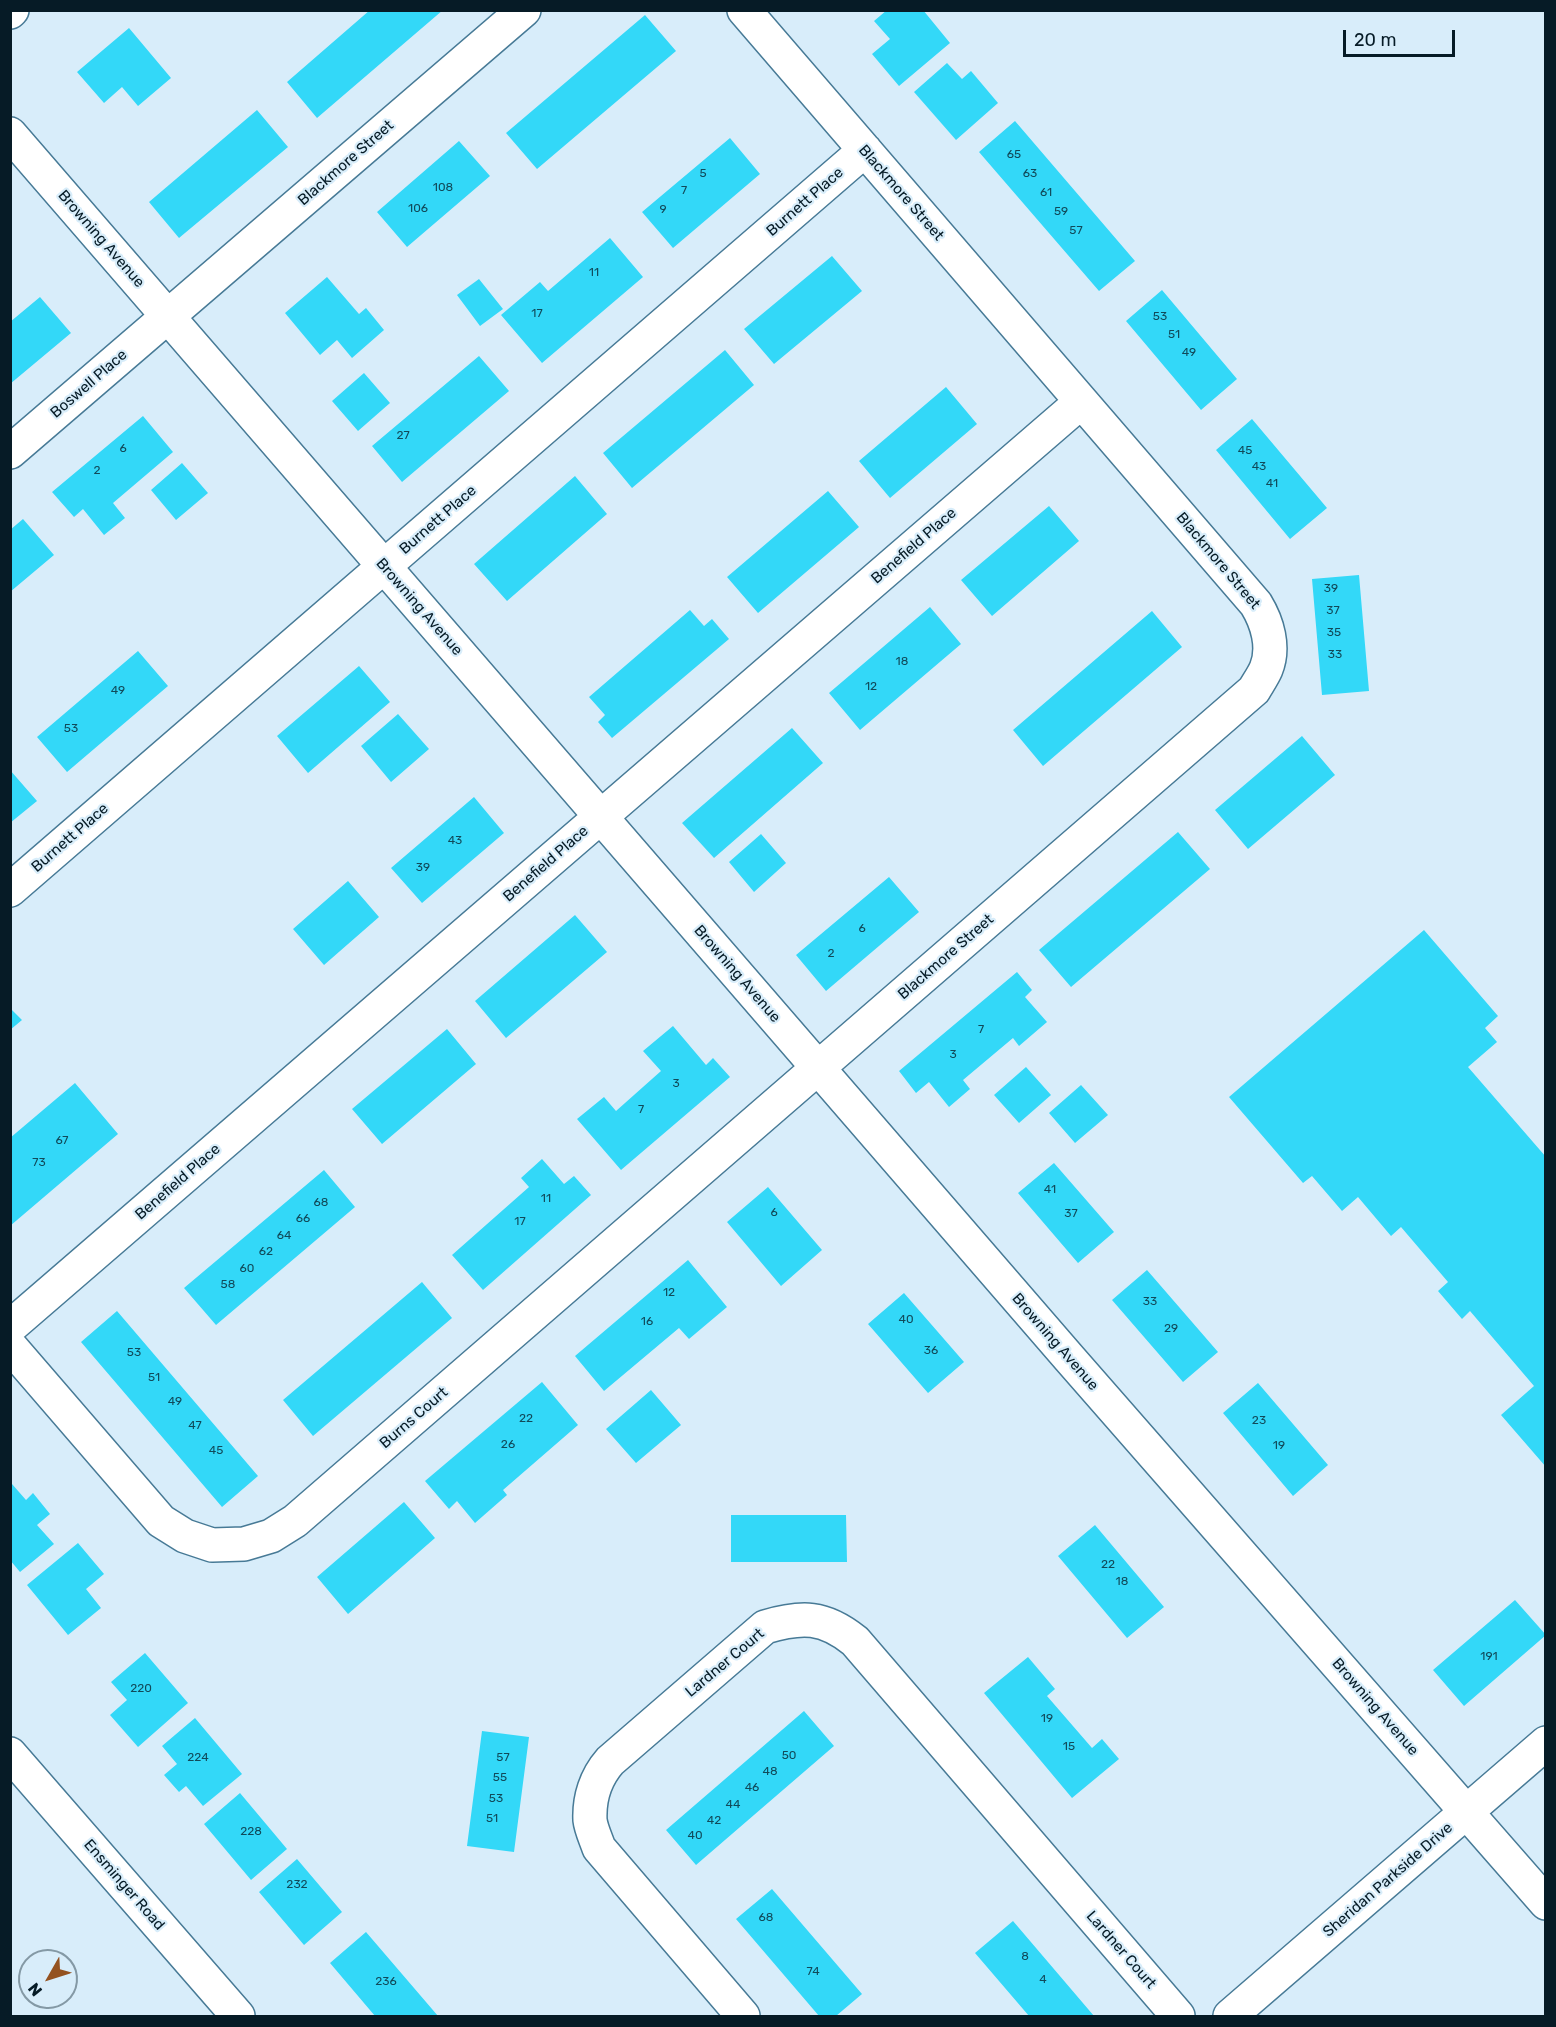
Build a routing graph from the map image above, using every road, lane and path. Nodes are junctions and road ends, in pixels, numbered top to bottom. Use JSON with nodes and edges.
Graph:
{"nodes":[{"id":1,"x":524,"y":10,"type":"edge"},
{"id":2,"x":744,"y":10,"type":"edge"},
{"id":3,"x":10,"y":134,"type":"edge"},
{"id":4,"x":865,"y":150,"type":"junction"},
{"id":5,"x":168,"y":316,"type":"junction"},
{"id":6,"x":1081,"y":402,"type":"junction"},
{"id":7,"x":10,"y":452,"type":"edge"},
{"id":8,"x":384,"y":566,"type":"junction"},
{"id":9,"x":600,"y":816,"type":"junction"},
{"id":10,"x":10,"y":890,"type":"edge"},
{"id":11,"x":818,"y":1068,"type":"junction"},
{"id":12,"x":10,"y":1327,"type":"edge"},
{"id":13,"x":10,"y":1346,"type":"edge"},
{"id":14,"x":1545,"y":1743,"type":"edge"},
{"id":15,"x":10,"y":1754,"type":"edge"},
{"id":16,"x":1467,"y":1811,"type":"junction"},
{"id":17,"x":1545,"y":1903,"type":"edge"},
{"id":18,"x":238,"y":2016,"type":"edge"},
{"id":19,"x":742,"y":2016,"type":"edge"},
{"id":20,"x":1178,"y":2016,"type":"edge"},
{"id":21,"x":1230,"y":2016,"type":"edge"}],
"edges":[{"from":1,"to":5,"type":"street","name":"Blackmore Street"},
{"from":2,"to":4,"type":"street","name":"Blackmore Street"},
{"from":3,"to":5,"type":"street","name":"Browning Avenue"},
{"from":4,"to":6,"type":"street","name":"Blackmore Street"},
{"from":4,"to":8,"type":"street","name":"Burnett Place"},
{"from":5,"to":7,"type":"street","name":"Boswell Place"},
{"from":5,"to":8,"type":"street","name":"Browning Avenue"},
{"from":6,"to":9,"type":"street","name":"Benefield Place"},
{"from":6,"to":11,"type":"street","name":"Blackmore Street"},
{"from":8,"to":9,"type":"street","name":"Browning Avenue"},
{"from":8,"to":10,"type":"street","name":"Burnett Place"},
{"from":9,"to":11,"type":"street","name":"Browning Avenue"},
{"from":9,"to":12,"type":"street","name":"Benefield Place"},
{"from":11,"to":13,"type":"street","name":"Burns Court"},
{"from":11,"to":16,"type":"street","name":"Browning Avenue"},
{"from":14,"to":16,"type":"street","name":"Sheridan Parkside Drive"},
{"from":15,"to":18,"type":"street","name":"Ensminger Road"},
{"from":16,"to":17,"type":"street","name":"Browning Avenue"},
{"from":16,"to":21,"type":"street","name":"Sheridan Parkside Drive"},
{"from":19,"to":20,"type":"street","name":"Lardner Court"}]}
